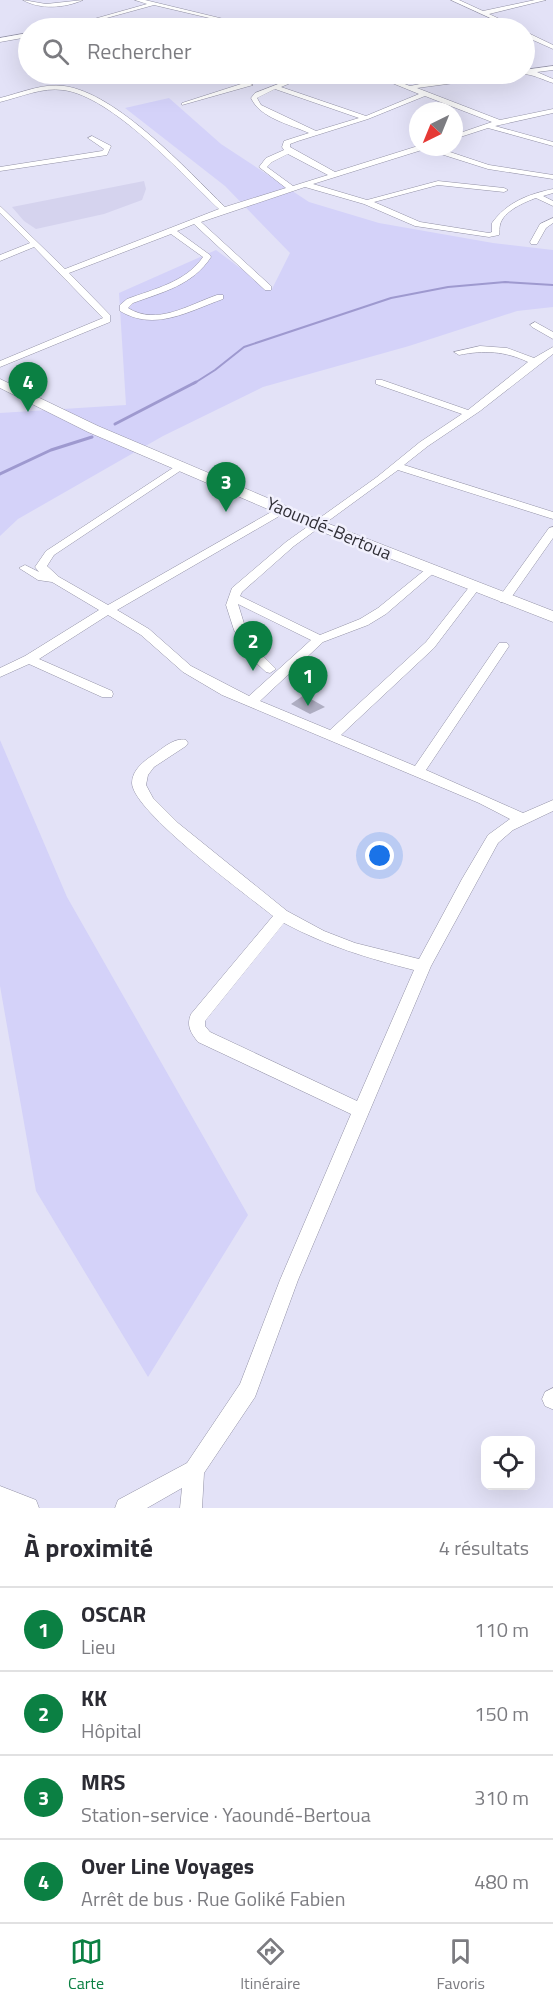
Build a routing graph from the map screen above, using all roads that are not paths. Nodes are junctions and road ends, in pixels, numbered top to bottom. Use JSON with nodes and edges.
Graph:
{"nodes":[{"id":1,"x":26,"y":0,"type":"edge"},
{"id":2,"x":80,"y":0,"type":"edge"},
{"id":3,"x":138,"y":0,"type":"edge"},
{"id":4,"x":454,"y":0,"type":"edge"},
{"id":5,"x":538,"y":0,"type":"edge"},
{"id":6,"x":176,"y":1,"type":"edge"},
{"id":7,"x":155,"y":5,"type":"junction"},
{"id":8,"x":483,"y":13,"type":"junction"},
{"id":9,"x":106,"y":18,"type":"edge"},
{"id":10,"x":213,"y":18,"type":"edge"},
{"id":11,"x":494,"y":18,"type":"edge"},
{"id":12,"x":18,"y":37,"type":"edge"},
{"id":13,"x":535,"y":38,"type":"edge"},
{"id":14,"x":0,"y":40,"type":"edge"},
{"id":15,"x":553,"y":47,"type":"edge"},
{"id":16,"x":553,"y":68,"type":"edge"},
{"id":17,"x":535,"y":70,"type":"edge"},
{"id":18,"x":535,"y":74,"type":"edge"},
{"id":19,"x":553,"y":81,"type":"edge"},
{"id":20,"x":247,"y":84,"type":"joint"},
{"id":21,"x":283,"y":84,"type":"edge"},
{"id":22,"x":398,"y":84,"type":"edge"},
{"id":23,"x":429,"y":84,"type":"edge"},
{"id":24,"x":275,"y":87,"type":"junction"},
{"id":25,"x":408,"y":88,"type":"junction"},
{"id":26,"x":266,"y":90,"type":"junction"},
{"id":27,"x":425,"y":94,"type":"junction"},
{"id":28,"x":0,"y":100,"type":"edge"},
{"id":29,"x":184,"y":104,"type":"dead end"},
{"id":30,"x":553,"y":111,"type":"edge"},
{"id":31,"x":366,"y":118,"type":"junction"},
{"id":32,"x":499,"y":122,"type":"junction"},
{"id":33,"x":489,"y":126,"type":"junction"},
{"id":34,"x":315,"y":133,"type":"junction"},
{"id":35,"x":463,"y":134,"type":"edge"},
{"id":36,"x":92,"y":138,"type":"dead end"},
{"id":37,"x":553,"y":144,"type":"edge"},
{"id":38,"x":288,"y":151,"type":"junction"},
{"id":39,"x":409,"y":152,"type":"edge"},
{"id":40,"x":454,"y":156,"type":"edge"},
{"id":41,"x":0,"y":169,"type":"edge"},
{"id":42,"x":336,"y":176,"type":"junction"},
{"id":43,"x":553,"y":177,"type":"edge"},
{"id":44,"x":308,"y":185,"type":"junction"},
{"id":45,"x":292,"y":189,"type":"junction"},
{"id":46,"x":504,"y":190,"type":"dead end"},
{"id":47,"x":553,"y":192,"type":"edge"},
{"id":48,"x":536,"y":195,"type":"junction"},
{"id":49,"x":367,"y":202,"type":"junction"},
{"id":50,"x":553,"y":204,"type":"edge"},
{"id":51,"x":0,"y":208,"type":"edge"},
{"id":52,"x":224,"y":210,"type":"junction"},
{"id":53,"x":553,"y":220,"type":"edge"},
{"id":54,"x":195,"y":221,"type":"junction"},
{"id":55,"x":172,"y":231,"type":"junction"},
{"id":56,"x":534,"y":243,"type":"dead end"},
{"id":57,"x":33,"y":244,"type":"junction"},
{"id":58,"x":2,"y":256,"type":"edge"},
{"id":59,"x":65,"y":272,"type":"junction"},
{"id":60,"x":268,"y":288,"type":"dead end"},
{"id":61,"x":220,"y":297,"type":"dead end"},
{"id":62,"x":535,"y":325,"type":"dead end"},
{"id":63,"x":553,"y":336,"type":"edge"},
{"id":64,"x":553,"y":350,"type":"edge"},
{"id":65,"x":459,"y":352,"type":"dead end"},
{"id":66,"x":536,"y":362,"type":"junction"},
{"id":67,"x":0,"y":364,"type":"edge"},
{"id":68,"x":379,"y":382,"type":"dead end"},
{"id":69,"x":0,"y":383,"type":"edge"},
{"id":70,"x":468,"y":413,"type":"junction"},
{"id":71,"x":182,"y":465,"type":"junction"},
{"id":72,"x":396,"y":466,"type":"junction"},
{"id":73,"x":284,"y":509,"type":"junction"},
{"id":74,"x":553,"y":516,"type":"edge"},
{"id":75,"x":318,"y":525,"type":"junction"},
{"id":76,"x":553,"y":530,"type":"edge"},
{"id":77,"x":25,"y":568,"type":"dead end"},
{"id":78,"x":430,"y":571,"type":"junction"},
{"id":79,"x":55,"y":579,"type":"junction"},
{"id":80,"x":474,"y":588,"type":"junction"},
{"id":81,"x":235,"y":598,"type":"junction"},
{"id":82,"x":504,"y":599,"type":"junction"},
{"id":83,"x":109,"y":610,"type":"junction"},
{"id":84,"x":553,"y":617,"type":"edge"},
{"id":85,"x":319,"y":639,"type":"junction"},
{"id":86,"x":503,"y":646,"type":"dead end"},
{"id":87,"x":29,"y":659,"type":"junction"},
{"id":88,"x":270,"y":669,"type":"dead end"},
{"id":89,"x":0,"y":673,"type":"edge"},
{"id":90,"x":107,"y":694,"type":"dead end"},
{"id":91,"x":251,"y":702,"type":"junction"},
{"id":92,"x":332,"y":736,"type":"junction"},
{"id":93,"x":181,"y":743,"type":"dead end"},
{"id":94,"x":418,"y":772,"type":"junction"},
{"id":95,"x":553,"y":805,"type":"edge"},
{"id":96,"x":522,"y":819,"type":"junction"},
{"id":97,"x":282,"y":915,"type":"junction"},
{"id":98,"x":423,"y":966,"type":"junction"},
{"id":99,"x":361,"y":1111,"type":"junction"},
{"id":100,"x":194,"y":1470,"type":"junction"},
{"id":101,"x":0,"y":1497,"type":"edge"},
{"id":102,"x":28,"y":1508,"type":"edge"},
{"id":103,"x":126,"y":1508,"type":"edge"},
{"id":104,"x":190,"y":1508,"type":"edge"}],
"edges":[{"from":1,"to":2,"type":"street"},
{"from":3,"to":7,"type":"street"},
{"from":4,"to":8,"type":"street"},
{"from":5,"to":8,"type":"street"},
{"from":6,"to":7,"type":"street"},
{"from":7,"to":9,"type":"street"},
{"from":7,"to":10,"type":"street"},
{"from":8,"to":11,"type":"street"},
{"from":12,"to":14,"type":"street"},
{"from":13,"to":15,"type":"street"},
{"from":16,"to":17,"type":"street"},
{"from":18,"to":19,"type":"street"},
{"from":20,"to":26,"type":"street"},
{"from":20,"to":29,"type":"street"},
{"from":21,"to":24,"type":"street"},
{"from":22,"to":25,"type":"street"},
{"from":23,"to":25,"type":"street"},
{"from":24,"to":26,"type":"street"},
{"from":24,"to":31,"type":"street"},
{"from":25,"to":27,"type":"street"},
{"from":26,"to":34,"type":"street"},
{"from":27,"to":31,"type":"street"},
{"from":27,"to":32,"type":"street"},
{"from":28,"to":52,"type":"street"},
{"from":30,"to":32,"type":"street"},
{"from":31,"to":34,"type":"street"},
{"from":32,"to":33,"type":"street"},
{"from":33,"to":35,"type":"street"},
{"from":33,"to":37,"type":"street"},
{"from":34,"to":38,"type":"street"},
{"from":36,"to":41,"type":"street"},
{"from":38,"to":42,"type":"street"},
{"from":38,"to":45,"type":"street"},
{"from":39,"to":42,"type":"street"},
{"from":40,"to":43,"type":"street"},
{"from":42,"to":44,"type":"street"},
{"from":44,"to":45,"type":"street"},
{"from":44,"to":49,"type":"street"},
{"from":45,"to":52,"type":"street"},
{"from":46,"to":49,"type":"street"},
{"from":47,"to":48,"type":"street"},
{"from":48,"to":49,"type":"street"},
{"from":48,"to":50,"type":"street"},
{"from":51,"to":57,"type":"street"},
{"from":52,"to":54,"type":"street"},
{"from":53,"to":56,"type":"street"},
{"from":54,"to":55,"type":"street"},
{"from":54,"to":60,"type":"street"},
{"from":55,"to":59,"type":"street"},
{"from":55,"to":61,"type":"street"},
{"from":57,"to":58,"type":"street"},
{"from":57,"to":59,"type":"street"},
{"from":59,"to":67,"type":"street"},
{"from":62,"to":63,"type":"street"},
{"from":64,"to":66,"type":"street"},
{"from":65,"to":66,"type":"street"},
{"from":66,"to":70,"type":"street"},
{"from":68,"to":70,"type":"street"},
{"from":69,"to":71,"type":"highway","name":"Yaoundé-Bertoua"},
{"from":70,"to":72,"type":"street"},
{"from":71,"to":73,"type":"highway","name":"Yaoundé-Bertoua"},
{"from":71,"to":79,"type":"street"},
{"from":72,"to":74,"type":"street"},
{"from":72,"to":75,"type":"street"},
{"from":73,"to":75,"type":"highway","name":"Yaoundé-Bertoua"},
{"from":73,"to":83,"type":"street"},
{"from":75,"to":78,"type":"highway","name":"Yaoundé-Bertoua"},
{"from":75,"to":81,"type":"street"},
{"from":76,"to":82,"type":"street"},
{"from":77,"to":79,"type":"street"},
{"from":78,"to":80,"type":"highway","name":"Yaoundé-Bertoua"},
{"from":78,"to":85,"type":"street"},
{"from":79,"to":83,"type":"street"},
{"from":80,"to":82,"type":"highway","name":"Yaoundé-Bertoua"},
{"from":80,"to":92,"type":"street"},
{"from":81,"to":85,"type":"street"},
{"from":81,"to":88,"type":"street"},
{"from":82,"to":84,"type":"highway","name":"Yaoundé-Bertoua"},
{"from":83,"to":87,"type":"street"},
{"from":83,"to":91,"type":"street"},
{"from":85,"to":91,"type":"street"},
{"from":86,"to":94,"type":"street"},
{"from":87,"to":89,"type":"street"},
{"from":87,"to":90,"type":"street"},
{"from":91,"to":92,"type":"street"},
{"from":92,"to":94,"type":"street"},
{"from":93,"to":97,"type":"street"},
{"from":94,"to":96,"type":"street"},
{"from":95,"to":96,"type":"street"},
{"from":96,"to":98,"type":"street"},
{"from":97,"to":98,"type":"street"},
{"from":97,"to":99,"type":"street"},
{"from":98,"to":99,"type":"street"},
{"from":99,"to":100,"type":"street"},
{"from":100,"to":103,"type":"street"},
{"from":100,"to":104,"type":"street"},
{"from":101,"to":102,"type":"street"}]}
